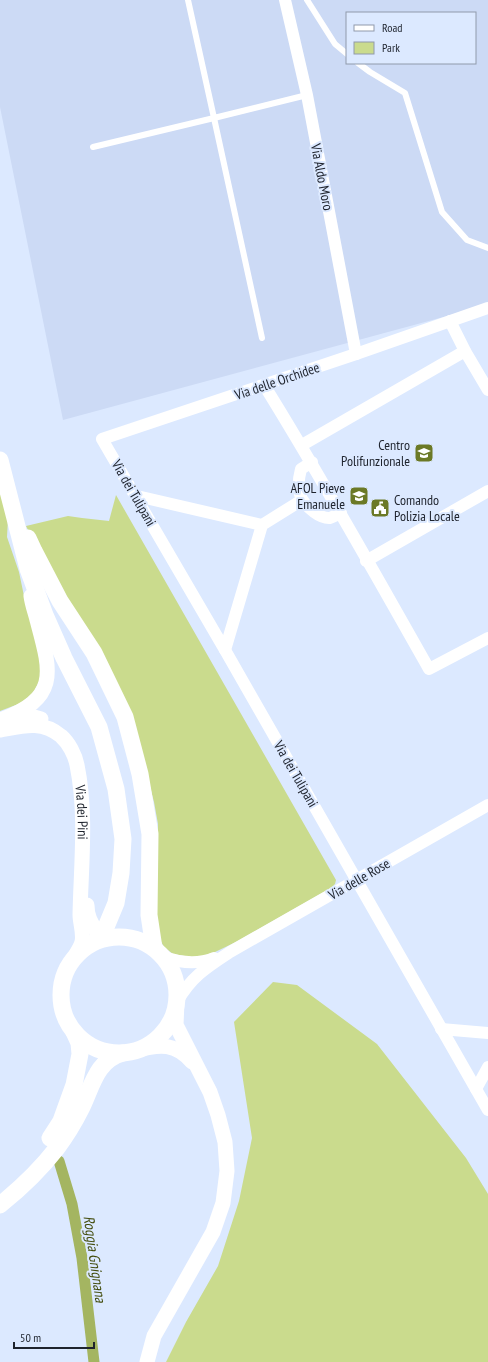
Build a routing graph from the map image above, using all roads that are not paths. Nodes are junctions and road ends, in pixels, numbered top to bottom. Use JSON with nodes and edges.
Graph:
{"nodes":[{"id":1,"x":188,"y":0,"type":"edge"},
{"id":2,"x":285,"y":0,"type":"edge"},
{"id":3,"x":307,"y":0,"type":"edge"},
{"id":4,"x":346,"y":53,"type":"edge"},
{"id":5,"x":359,"y":64,"type":"edge"},
{"id":6,"x":307,"y":95,"type":"junction"},
{"id":7,"x":214,"y":118,"type":"junction"},
{"id":8,"x":93,"y":146,"type":"dead end"},
{"id":9,"x":488,"y":248,"type":"edge"},
{"id":10,"x":488,"y":308,"type":"edge"},
{"id":11,"x":450,"y":321,"type":"junction"},
{"id":12,"x":262,"y":338,"type":"dead end"},
{"id":13,"x":465,"y":351,"type":"junction"},
{"id":14,"x":356,"y":354,"type":"junction"},
{"id":15,"x":264,"y":385,"type":"junction"},
{"id":16,"x":488,"y":390,"type":"edge"},
{"id":17,"x":102,"y":439,"type":"joint"},
{"id":18,"x":302,"y":445,"type":"junction"},
{"id":19,"x":0,"y":460,"type":"edge"},
{"id":20,"x":312,"y":462,"type":"junction"},
{"id":21,"x":8,"y":490,"type":"junction"},
{"id":22,"x":488,"y":491,"type":"edge"},
{"id":23,"x":136,"y":496,"type":"junction"},
{"id":24,"x":302,"y":500,"type":"junction"},
{"id":25,"x":341,"y":513,"type":"junction"},
{"id":26,"x":262,"y":526,"type":"junction"},
{"id":27,"x":366,"y":560,"type":"junction"},
{"id":28,"x":28,"y":569,"type":"junction"},
{"id":29,"x":488,"y":638,"type":"edge"},
{"id":30,"x":225,"y":650,"type":"junction"},
{"id":31,"x":15,"y":714,"type":"junction"},
{"id":32,"x":0,"y":720,"type":"edge"},
{"id":33,"x":0,"y":730,"type":"edge"},
{"id":34,"x":488,"y":805,"type":"edge"},
{"id":35,"x":357,"y":881,"type":"junction"},
{"id":36,"x":101,"y":939,"type":"junction"},
{"id":37,"x":230,"y":952,"type":"junction"},
{"id":38,"x":159,"y":953,"type":"junction"},
{"id":39,"x":75,"y":956,"type":"junction"},
{"id":40,"x":177,"y":1002,"type":"junction"},
{"id":41,"x":441,"y":1029,"type":"junction"},
{"id":42,"x":74,"y":1032,"type":"junction"},
{"id":43,"x":488,"y":1032,"type":"edge"},
{"id":44,"x":130,"y":1051,"type":"junction"},
{"id":45,"x":488,"y":1067,"type":"edge"},
{"id":46,"x":200,"y":1072,"type":"junction"},
{"id":47,"x":476,"y":1089,"type":"junction"},
{"id":48,"x":488,"y":1110,"type":"edge"},
{"id":49,"x":0,"y":1195,"type":"edge"},
{"id":50,"x":0,"y":1205,"type":"edge"},
{"id":51,"x":147,"y":1362,"type":"edge"}],
"edges":[{"from":1,"to":7,"type":"lane"},
{"from":2,"to":6,"type":"street","name":"Via Aldo Moro"},
{"from":3,"to":4,"type":"lane"},
{"from":5,"to":9,"type":"lane"},
{"from":6,"to":7,"type":"lane"},
{"from":6,"to":14,"type":"street","name":"Via Aldo Moro"},
{"from":7,"to":8,"type":"lane"},
{"from":7,"to":12,"type":"lane"},
{"from":10,"to":11,"type":"street","name":"Via delle Orchidee"},
{"from":11,"to":13,"type":"street"},
{"from":11,"to":14,"type":"street","name":"Via delle Orchidee"},
{"from":13,"to":16,"type":"street"},
{"from":13,"to":18,"type":"street"},
{"from":14,"to":15,"type":"street","name":"Via delle Orchidee"},
{"from":15,"to":17,"type":"street","name":"Via delle Orchidee"},
{"from":15,"to":18,"type":"street"},
{"from":17,"to":23,"type":"street","name":"Via dei Tulipani"},
{"from":18,"to":20,"type":"street"},
{"from":19,"to":21,"type":"main road"},
{"from":20,"to":24,"type":"street"},
{"from":20,"to":25,"type":"street"},
{"from":21,"to":28,"type":"main road"},
{"from":21,"to":38,"type":"main road"},
{"from":22,"to":27,"type":"street"},
{"from":23,"to":26,"type":"street"},
{"from":23,"to":30,"type":"street","name":"Via dei Tulipani"},
{"from":24,"to":25,"type":"street"},
{"from":24,"to":26,"type":"street"},
{"from":25,"to":27,"type":"street"},
{"from":26,"to":30,"type":"street"},
{"from":27,"to":29,"type":"street"},
{"from":28,"to":31,"type":"street"},
{"from":28,"to":36,"type":"main road"},
{"from":30,"to":35,"type":"street","name":"Via dei Tulipani"},
{"from":31,"to":32,"type":"street"},
{"from":31,"to":36,"type":"street","name":"Via dei Pini"},
{"from":33,"to":39,"type":"street","name":"Via dei Pini"},
{"from":34,"to":35,"type":"street","name":"Via delle Rose"},
{"from":35,"to":37,"type":"street","name":"Via delle Rose"},
{"from":35,"to":41,"type":"street","name":"Via dei Tulipani"},
{"from":36,"to":38,"type":"main road"},
{"from":36,"to":39,"type":"main road"},
{"from":37,"to":38,"type":"street","name":"Via delle Rose"},
{"from":37,"to":40,"type":"street","name":"Via delle Rose"},
{"from":38,"to":40,"type":"main road"},
{"from":39,"to":42,"type":"main road"},
{"from":40,"to":44,"type":"main road"},
{"from":40,"to":46,"type":"street"},
{"from":41,"to":43,"type":"street"},
{"from":41,"to":47,"type":"street","name":"Via dei Tulipani"},
{"from":42,"to":44,"type":"main road"},
{"from":42,"to":49,"type":"main road"},
{"from":44,"to":46,"type":"street"},
{"from":44,"to":50,"type":"main road"},
{"from":45,"to":47,"type":"street"},
{"from":46,"to":51,"type":"street"},
{"from":47,"to":48,"type":"street","name":"Via dei Tulipani"}]}
